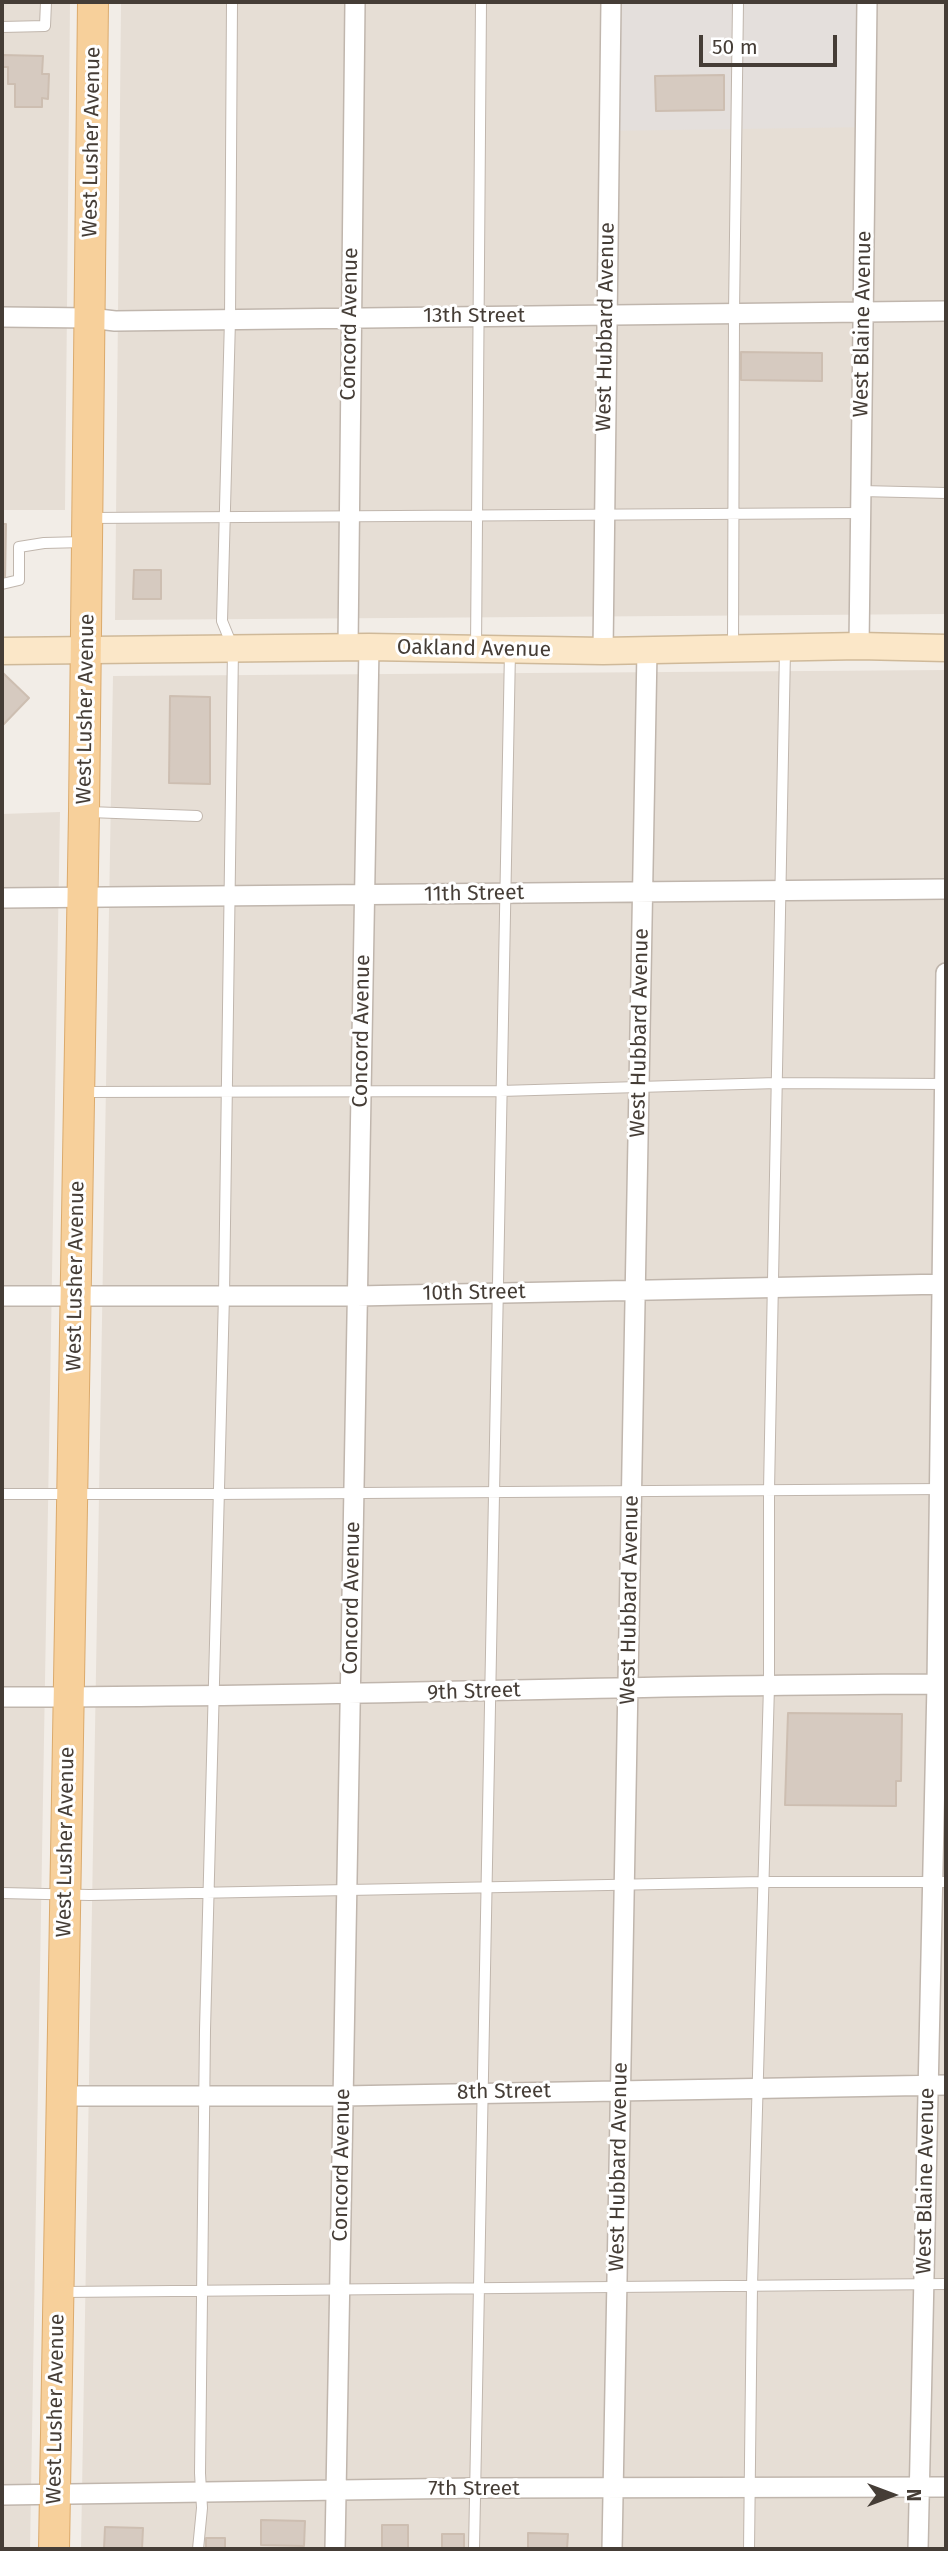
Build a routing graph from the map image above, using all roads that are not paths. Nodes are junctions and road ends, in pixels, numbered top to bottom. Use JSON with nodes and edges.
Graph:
{"nodes":[{"id":1,"x":46,"y":2,"type":"edge"},
{"id":2,"x":93,"y":2,"type":"edge"},
{"id":3,"x":232,"y":2,"type":"edge"},
{"id":4,"x":355,"y":2,"type":"edge"},
{"id":5,"x":481,"y":2,"type":"edge"},
{"id":6,"x":611,"y":2,"type":"edge"},
{"id":7,"x":738,"y":2,"type":"edge"},
{"id":8,"x":867,"y":2,"type":"edge"},
{"id":9,"x":2,"y":27,"type":"edge"},
{"id":10,"x":946,"y":311,"type":"edge"},
{"id":11,"x":864,"y":312,"type":"junction"},
{"id":12,"x":734,"y":313,"type":"junction"},
{"id":13,"x":606,"y":315,"type":"junction"},
{"id":14,"x":478,"y":316,"type":"junction"},
{"id":15,"x":2,"y":317,"type":"edge"},
{"id":16,"x":350,"y":317,"type":"junction"},
{"id":17,"x":90,"y":318,"type":"junction"},
{"id":18,"x":230,"y":319,"type":"junction"},
{"id":19,"x":861,"y":491,"type":"junction"},
{"id":20,"x":946,"y":493,"type":"edge"},
{"id":21,"x":861,"y":513,"type":"junction"},
{"id":22,"x":733,"y":514,"type":"junction"},
{"id":23,"x":477,"y":515,"type":"junction"},
{"id":24,"x":604,"y":515,"type":"junction"},
{"id":25,"x":349,"y":516,"type":"junction"},
{"id":26,"x":225,"y":517,"type":"junction"},
{"id":27,"x":88,"y":530,"type":"junction"},
{"id":28,"x":2,"y":584,"type":"edge"},
{"id":29,"x":859,"y":646,"type":"junction"},
{"id":30,"x":358,"y":647,"type":"junction"},
{"id":31,"x":233,"y":648,"type":"junction"},
{"id":32,"x":785,"y":648,"type":"junction"},
{"id":33,"x":946,"y":648,"type":"edge"},
{"id":34,"x":476,"y":649,"type":"junction"},
{"id":35,"x":510,"y":649,"type":"junction"},
{"id":36,"x":733,"y":649,"type":"junction"},
{"id":37,"x":87,"y":650,"type":"junction"},
{"id":38,"x":2,"y":651,"type":"edge"},
{"id":39,"x":603,"y":651,"type":"junction"},
{"id":40,"x":647,"y":651,"type":"junction"},
{"id":41,"x":85,"y":811,"type":"junction"},
{"id":42,"x":197,"y":816,"type":"dead end"},
{"id":43,"x":946,"y":889,"type":"edge"},
{"id":44,"x":782,"y":891,"type":"junction"},
{"id":45,"x":642,"y":892,"type":"junction"},
{"id":46,"x":504,"y":894,"type":"junction"},
{"id":47,"x":365,"y":895,"type":"junction"},
{"id":48,"x":230,"y":897,"type":"junction"},
{"id":49,"x":2,"y":898,"type":"edge"},
{"id":50,"x":83,"y":899,"type":"junction"},
{"id":51,"x":946,"y":973,"type":"edge"},
{"id":52,"x":777,"y":1083,"type":"junction"},
{"id":53,"x":945,"y":1084,"type":"edge"},
{"id":54,"x":639,"y":1086,"type":"junction"},
{"id":55,"x":228,"y":1090,"type":"junction"},
{"id":56,"x":500,"y":1091,"type":"junction"},
{"id":57,"x":80,"y":1092,"type":"junction"},
{"id":58,"x":361,"y":1092,"type":"junction"},
{"id":59,"x":944,"y":1284,"type":"edge"},
{"id":60,"x":774,"y":1287,"type":"junction"},
{"id":61,"x":635,"y":1290,"type":"junction"},
{"id":62,"x":499,"y":1293,"type":"junction"},
{"id":63,"x":76,"y":1295,"type":"junction"},
{"id":64,"x":224,"y":1295,"type":"junction"},
{"id":65,"x":2,"y":1296,"type":"edge"},
{"id":66,"x":358,"y":1296,"type":"junction"},
{"id":67,"x":943,"y":1489,"type":"edge"},
{"id":68,"x":769,"y":1490,"type":"junction"},
{"id":69,"x":632,"y":1491,"type":"junction"},
{"id":70,"x":494,"y":1492,"type":"junction"},
{"id":71,"x":72,"y":1493,"type":"junction"},
{"id":72,"x":354,"y":1493,"type":"junction"},
{"id":73,"x":2,"y":1494,"type":"edge"},
{"id":74,"x":217,"y":1494,"type":"junction"},
{"id":75,"x":942,"y":1684,"type":"edge"},
{"id":76,"x":769,"y":1686,"type":"junction"},
{"id":77,"x":628,"y":1688,"type":"junction"},
{"id":78,"x":491,"y":1692,"type":"junction"},
{"id":79,"x":350,"y":1695,"type":"junction"},
{"id":80,"x":213,"y":1696,"type":"junction"},
{"id":81,"x":2,"y":1697,"type":"edge"},
{"id":82,"x":68,"y":1697,"type":"junction"},
{"id":83,"x":763,"y":1882,"type":"junction"},
{"id":84,"x":939,"y":1882,"type":"edge"},
{"id":85,"x":625,"y":1885,"type":"junction"},
{"id":86,"x":347,"y":1889,"type":"junction"},
{"id":87,"x":485,"y":1889,"type":"junction"},
{"id":88,"x":2,"y":1893,"type":"edge"},
{"id":89,"x":65,"y":1893,"type":"junction"},
{"id":90,"x":209,"y":1893,"type":"junction"},
{"id":91,"x":937,"y":2085,"type":"edge"},
{"id":92,"x":758,"y":2087,"type":"junction"},
{"id":93,"x":621,"y":2089,"type":"junction"},
{"id":94,"x":481,"y":2092,"type":"junction"},
{"id":95,"x":61,"y":2096,"type":"junction"},
{"id":96,"x":206,"y":2096,"type":"junction"},
{"id":97,"x":343,"y":2096,"type":"junction"},
{"id":98,"x":946,"y":2284,"type":"edge"},
{"id":99,"x":923,"y":2285,"type":"junction"},
{"id":100,"x":617,"y":2286,"type":"junction"},
{"id":101,"x":752,"y":2286,"type":"junction"},
{"id":102,"x":478,"y":2289,"type":"junction"},
{"id":103,"x":203,"y":2291,"type":"junction"},
{"id":104,"x":340,"y":2291,"type":"junction"},
{"id":105,"x":58,"y":2292,"type":"junction"},
{"id":106,"x":946,"y":2487,"type":"edge"},
{"id":107,"x":476,"y":2488,"type":"junction"},
{"id":108,"x":613,"y":2488,"type":"junction"},
{"id":109,"x":750,"y":2488,"type":"junction"},
{"id":110,"x":919,"y":2488,"type":"junction"},
{"id":111,"x":337,"y":2490,"type":"junction"},
{"id":112,"x":201,"y":2493,"type":"junction"},
{"id":113,"x":2,"y":2495,"type":"edge"},
{"id":114,"x":55,"y":2495,"type":"junction"},
{"id":115,"x":54,"y":2549,"type":"edge"},
{"id":116,"x":198,"y":2549,"type":"edge"},
{"id":117,"x":335,"y":2549,"type":"edge"},
{"id":118,"x":474,"y":2549,"type":"edge"},
{"id":119,"x":612,"y":2549,"type":"edge"},
{"id":120,"x":749,"y":2549,"type":"edge"},
{"id":121,"x":918,"y":2549,"type":"edge"}],
"edges":[{"from":1,"to":9,"type":"lane"},
{"from":2,"to":17,"type":"main road","name":"West Lusher Avenue"},
{"from":3,"to":18,"type":"lane"},
{"from":4,"to":16,"type":"street","name":"Concord Avenue"},
{"from":5,"to":14,"type":"lane"},
{"from":6,"to":13,"type":"street","name":"West Hubbard Avenue"},
{"from":7,"to":12,"type":"lane"},
{"from":8,"to":11,"type":"street","name":"West Blaine Avenue"},
{"from":10,"to":11,"type":"street","name":"13th Street"},
{"from":11,"to":12,"type":"street","name":"13th Street"},
{"from":11,"to":19,"type":"street","name":"West Blaine Avenue"},
{"from":12,"to":13,"type":"street","name":"13th Street"},
{"from":12,"to":22,"type":"lane"},
{"from":13,"to":14,"type":"street","name":"13th Street"},
{"from":13,"to":24,"type":"street","name":"West Hubbard Avenue"},
{"from":14,"to":16,"type":"street","name":"13th Street"},
{"from":14,"to":23,"type":"lane"},
{"from":15,"to":17,"type":"street","name":"13th Street"},
{"from":16,"to":18,"type":"street","name":"13th Street"},
{"from":16,"to":25,"type":"street","name":"Concord Avenue"},
{"from":17,"to":18,"type":"street","name":"13th Street"},
{"from":17,"to":27,"type":"main road","name":"West Lusher Avenue"},
{"from":18,"to":26,"type":"lane"},
{"from":19,"to":20,"type":"lane"},
{"from":19,"to":21,"type":"street","name":"West Blaine Avenue"},
{"from":21,"to":22,"type":"lane"},
{"from":21,"to":29,"type":"street","name":"West Blaine Avenue"},
{"from":22,"to":24,"type":"lane"},
{"from":22,"to":36,"type":"lane"},
{"from":23,"to":24,"type":"lane"},
{"from":23,"to":25,"type":"lane"},
{"from":23,"to":34,"type":"lane"},
{"from":24,"to":39,"type":"street","name":"West Hubbard Avenue"},
{"from":25,"to":26,"type":"lane"},
{"from":25,"to":30,"type":"street","name":"Concord Avenue"},
{"from":26,"to":27,"type":"lane"},
{"from":26,"to":31,"type":"lane"},
{"from":27,"to":28,"type":"lane"},
{"from":27,"to":37,"type":"main road","name":"West Lusher Avenue"},
{"from":29,"to":32,"type":"street","name":"Oakland Avenue"},
{"from":29,"to":33,"type":"street","name":"Oakland Avenue"},
{"from":30,"to":31,"type":"street","name":"Oakland Avenue"},
{"from":30,"to":34,"type":"street","name":"Oakland Avenue"},
{"from":30,"to":47,"type":"street","name":"Concord Avenue"},
{"from":31,"to":37,"type":"street","name":"Oakland Avenue"},
{"from":31,"to":48,"type":"lane"},
{"from":32,"to":36,"type":"street","name":"Oakland Avenue"},
{"from":32,"to":44,"type":"lane"},
{"from":34,"to":35,"type":"street","name":"Oakland Avenue"},
{"from":35,"to":39,"type":"street","name":"Oakland Avenue"},
{"from":35,"to":46,"type":"lane"},
{"from":36,"to":40,"type":"street","name":"Oakland Avenue"},
{"from":37,"to":38,"type":"street","name":"Oakland Avenue"},
{"from":37,"to":41,"type":"main road","name":"West Lusher Avenue"},
{"from":39,"to":40,"type":"street","name":"Oakland Avenue"},
{"from":40,"to":45,"type":"street","name":"West Hubbard Avenue"},
{"from":41,"to":42,"type":"lane"},
{"from":41,"to":50,"type":"main road","name":"West Lusher Avenue"},
{"from":43,"to":44,"type":"street","name":"11th Street"},
{"from":44,"to":45,"type":"street","name":"11th Street"},
{"from":44,"to":52,"type":"lane"},
{"from":45,"to":46,"type":"street","name":"11th Street"},
{"from":45,"to":54,"type":"street","name":"West Hubbard Avenue"},
{"from":46,"to":47,"type":"street","name":"11th Street"},
{"from":46,"to":56,"type":"lane"},
{"from":47,"to":48,"type":"street","name":"11th Street"},
{"from":47,"to":58,"type":"street","name":"Concord Avenue"},
{"from":48,"to":50,"type":"street","name":"11th Street"},
{"from":48,"to":55,"type":"lane"},
{"from":49,"to":50,"type":"street","name":"11th Street"},
{"from":50,"to":57,"type":"main road","name":"West Lusher Avenue"},
{"from":51,"to":53,"type":"street","name":"West Blaine Avenue"},
{"from":52,"to":53,"type":"lane"},
{"from":52,"to":54,"type":"lane"},
{"from":52,"to":60,"type":"lane"},
{"from":53,"to":59,"type":"street","name":"West Blaine Avenue"},
{"from":54,"to":56,"type":"lane"},
{"from":54,"to":61,"type":"street","name":"West Hubbard Avenue"},
{"from":55,"to":57,"type":"lane"},
{"from":55,"to":58,"type":"lane"},
{"from":55,"to":64,"type":"lane"},
{"from":56,"to":58,"type":"lane"},
{"from":56,"to":62,"type":"lane"},
{"from":57,"to":63,"type":"main road","name":"West Lusher Avenue"},
{"from":58,"to":66,"type":"street","name":"Concord Avenue"},
{"from":59,"to":60,"type":"street","name":"10th Street"},
{"from":59,"to":67,"type":"street","name":"West Blaine Avenue"},
{"from":60,"to":61,"type":"street","name":"10th Street"},
{"from":60,"to":68,"type":"lane"},
{"from":61,"to":62,"type":"street","name":"10th Street"},
{"from":61,"to":69,"type":"street","name":"West Hubbard Avenue"},
{"from":62,"to":66,"type":"street","name":"10th Street"},
{"from":62,"to":70,"type":"lane"},
{"from":63,"to":64,"type":"street","name":"10th Street"},
{"from":63,"to":65,"type":"street","name":"10th Street"},
{"from":63,"to":71,"type":"main road","name":"West Lusher Avenue"},
{"from":64,"to":66,"type":"street","name":"10th Street"},
{"from":64,"to":74,"type":"lane"},
{"from":66,"to":72,"type":"street","name":"Concord Avenue"},
{"from":67,"to":68,"type":"lane"},
{"from":67,"to":75,"type":"street","name":"West Blaine Avenue"},
{"from":68,"to":69,"type":"lane"},
{"from":68,"to":76,"type":"lane"},
{"from":69,"to":70,"type":"lane"},
{"from":69,"to":77,"type":"street","name":"West Hubbard Avenue"},
{"from":70,"to":72,"type":"lane"},
{"from":70,"to":78,"type":"lane"},
{"from":71,"to":73,"type":"lane"},
{"from":71,"to":74,"type":"lane"},
{"from":71,"to":82,"type":"main road","name":"West Lusher Avenue"},
{"from":72,"to":74,"type":"lane"},
{"from":72,"to":79,"type":"street","name":"Concord Avenue"},
{"from":74,"to":80,"type":"lane"},
{"from":75,"to":76,"type":"street","name":"9th Street"},
{"from":75,"to":84,"type":"street","name":"West Blaine Avenue"},
{"from":76,"to":77,"type":"street","name":"9th Street"},
{"from":76,"to":83,"type":"lane"},
{"from":77,"to":78,"type":"street","name":"9th Street"},
{"from":77,"to":85,"type":"street","name":"West Hubbard Avenue"},
{"from":78,"to":79,"type":"street","name":"9th Street"},
{"from":78,"to":87,"type":"lane"},
{"from":79,"to":80,"type":"street","name":"9th Street"},
{"from":79,"to":86,"type":"street","name":"Concord Avenue"},
{"from":80,"to":82,"type":"street","name":"9th Street"},
{"from":80,"to":90,"type":"lane"},
{"from":81,"to":82,"type":"street","name":"9th Street"},
{"from":82,"to":89,"type":"main road","name":"West Lusher Avenue"},
{"from":83,"to":84,"type":"lane"},
{"from":83,"to":85,"type":"lane"},
{"from":83,"to":92,"type":"lane"},
{"from":84,"to":91,"type":"street","name":"West Blaine Avenue"},
{"from":85,"to":87,"type":"lane"},
{"from":85,"to":93,"type":"street","name":"West Hubbard Avenue"},
{"from":86,"to":87,"type":"lane"},
{"from":86,"to":90,"type":"lane"},
{"from":86,"to":97,"type":"street","name":"Concord Avenue"},
{"from":87,"to":94,"type":"lane"},
{"from":88,"to":89,"type":"lane"},
{"from":89,"to":90,"type":"lane"},
{"from":89,"to":95,"type":"main road","name":"West Lusher Avenue"},
{"from":90,"to":96,"type":"lane"},
{"from":91,"to":92,"type":"street","name":"8th Street"},
{"from":91,"to":99,"type":"street","name":"West Blaine Avenue"},
{"from":92,"to":93,"type":"street","name":"8th Street"},
{"from":92,"to":101,"type":"lane"},
{"from":93,"to":94,"type":"street","name":"8th Street"},
{"from":93,"to":100,"type":"street","name":"West Hubbard Avenue"},
{"from":94,"to":97,"type":"street","name":"8th Street"},
{"from":94,"to":102,"type":"lane"},
{"from":95,"to":96,"type":"street","name":"8th Street"},
{"from":95,"to":105,"type":"main road","name":"West Lusher Avenue"},
{"from":96,"to":97,"type":"street","name":"8th Street"},
{"from":96,"to":103,"type":"lane"},
{"from":97,"to":104,"type":"street","name":"Concord Avenue"},
{"from":98,"to":99,"type":"lane"},
{"from":99,"to":101,"type":"lane"},
{"from":99,"to":110,"type":"street","name":"West Blaine Avenue"},
{"from":100,"to":101,"type":"lane"},
{"from":100,"to":102,"type":"lane"},
{"from":100,"to":108,"type":"street","name":"West Hubbard Avenue"},
{"from":101,"to":109,"type":"lane"},
{"from":102,"to":104,"type":"lane"},
{"from":102,"to":107,"type":"lane"},
{"from":103,"to":104,"type":"lane"},
{"from":103,"to":105,"type":"lane"},
{"from":103,"to":112,"type":"lane"},
{"from":104,"to":111,"type":"street","name":"Concord Avenue"},
{"from":105,"to":114,"type":"main road","name":"West Lusher Avenue"},
{"from":106,"to":110,"type":"street","name":"7th Street"},
{"from":107,"to":108,"type":"street","name":"7th Street"},
{"from":107,"to":111,"type":"street","name":"7th Street"},
{"from":107,"to":118,"type":"lane"},
{"from":108,"to":109,"type":"street","name":"7th Street"},
{"from":108,"to":119,"type":"street","name":"West Hubbard Avenue"},
{"from":109,"to":110,"type":"street","name":"7th Street"},
{"from":109,"to":120,"type":"lane"},
{"from":110,"to":121,"type":"street","name":"West Blaine Avenue"},
{"from":111,"to":112,"type":"street","name":"7th Street"},
{"from":111,"to":117,"type":"street","name":"Concord Avenue"},
{"from":112,"to":114,"type":"street","name":"7th Street"},
{"from":112,"to":116,"type":"lane"},
{"from":113,"to":114,"type":"street","name":"7th Street"},
{"from":114,"to":115,"type":"main road","name":"West Lusher Avenue"}]}
